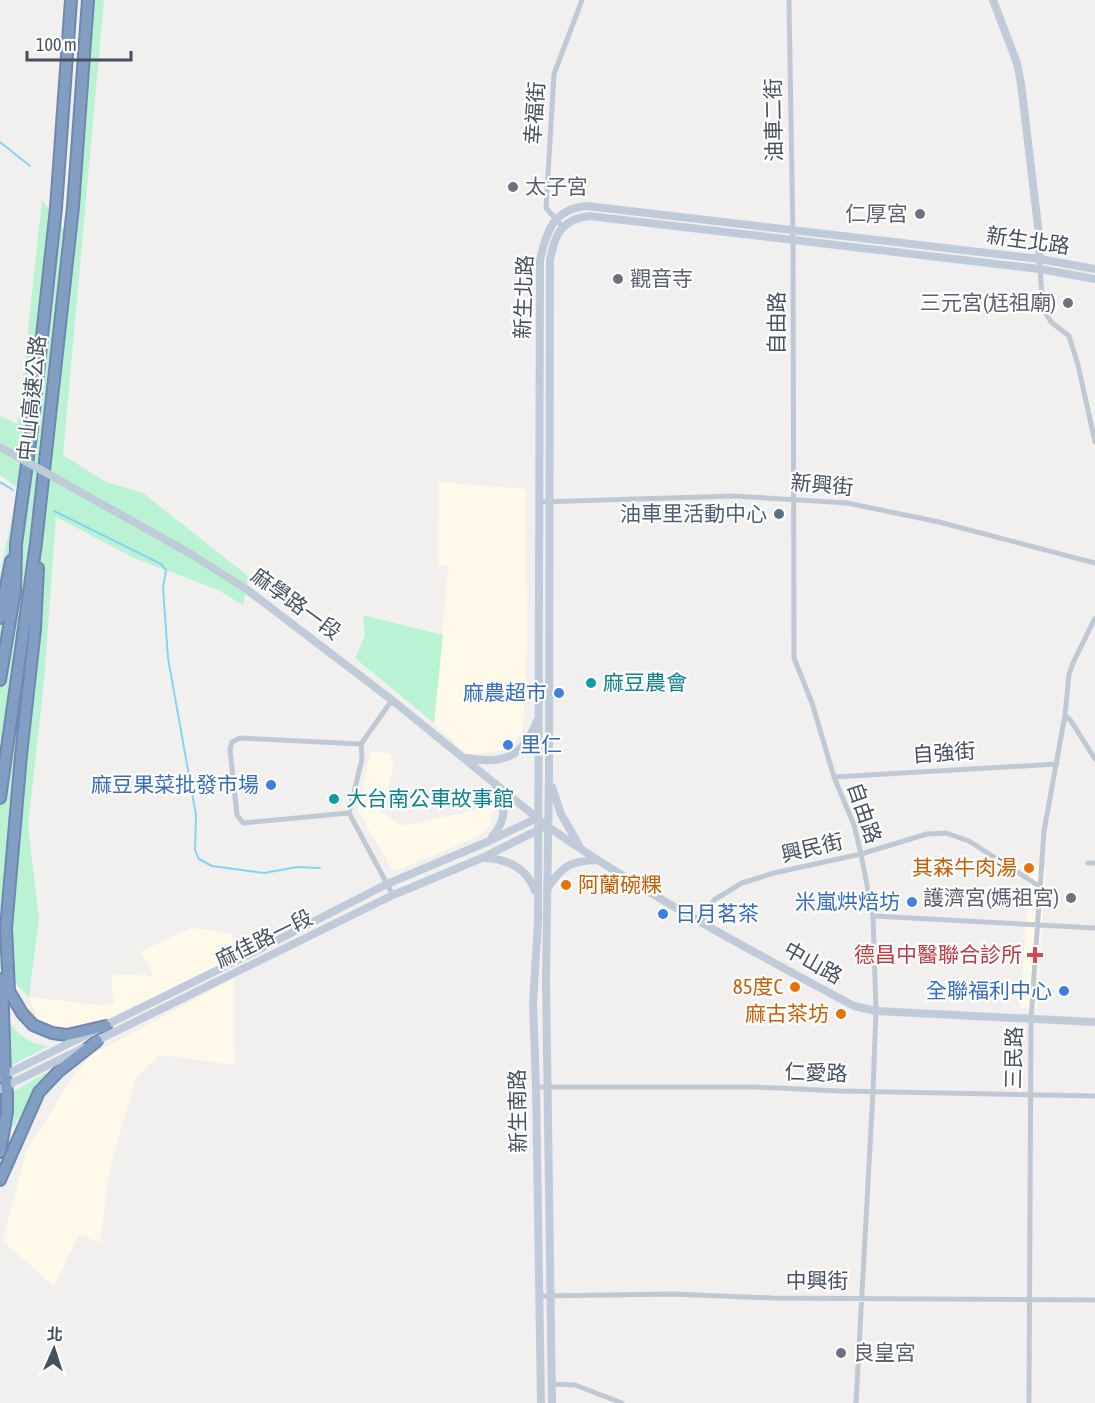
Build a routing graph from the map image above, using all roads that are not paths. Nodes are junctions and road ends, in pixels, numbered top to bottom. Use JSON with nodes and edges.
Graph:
{"nodes":[{"id":1,"x":71,"y":0,"type":"edge"},
{"id":2,"x":88,"y":0,"type":"edge"},
{"id":3,"x":582,"y":0,"type":"edge"},
{"id":4,"x":789,"y":0,"type":"edge"},
{"id":5,"x":993,"y":0,"type":"edge"},
{"id":6,"x":556,"y":219,"type":"junction"},
{"id":7,"x":563,"y":227,"type":"junction"},
{"id":8,"x":793,"y":229,"type":"junction"},
{"id":9,"x":793,"y":239,"type":"junction"},
{"id":10,"x":1040,"y":259,"type":"junction"},
{"id":11,"x":1040,"y":269,"type":"junction"},
{"id":12,"x":1095,"y":269,"type":"edge"},
{"id":13,"x":1095,"y":279,"type":"edge"},
{"id":14,"x":1094,"y":429,"type":"edge"},
{"id":15,"x":1095,"y":442,"type":"edge"},
{"id":16,"x":0,"y":447,"type":"edge"},
{"id":17,"x":793,"y":498,"type":"junction"},
{"id":18,"x":539,"y":502,"type":"junction"},
{"id":19,"x":550,"y":502,"type":"junction"},
{"id":20,"x":36,"y":543,"type":"junction"},
{"id":21,"x":16,"y":544,"type":"junction"},
{"id":22,"x":1095,"y":563,"type":"edge"},
{"id":23,"x":0,"y":618,"type":"edge"},
{"id":24,"x":1095,"y":618,"type":"edge"},
{"id":25,"x":0,"y":680,"type":"edge"},
{"id":26,"x":392,"y":699,"type":"junction"},
{"id":27,"x":1065,"y":715,"type":"junction"},
{"id":28,"x":539,"y":717,"type":"junction"},
{"id":29,"x":361,"y":744,"type":"junction"},
{"id":30,"x":464,"y":758,"type":"junction"},
{"id":31,"x":1095,"y":759,"type":"edge"},
{"id":32,"x":1057,"y":764,"type":"junction"},
{"id":33,"x":549,"y":776,"type":"junction"},
{"id":34,"x":834,"y":777,"type":"junction"},
{"id":35,"x":493,"y":782,"type":"junction"},
{"id":36,"x":0,"y":798,"type":"edge"},
{"id":37,"x":349,"y":813,"type":"junction"},
{"id":38,"x":537,"y":818,"type":"junction"},
{"id":39,"x":547,"y":826,"type":"junction"},
{"id":40,"x":537,"y":831,"type":"junction"},
{"id":41,"x":487,"y":842,"type":"junction"},
{"id":42,"x":582,"y":850,"type":"junction"},
{"id":43,"x":861,"y":854,"type":"junction"},
{"id":44,"x":482,"y":858,"type":"junction"},
{"id":45,"x":597,"y":860,"type":"junction"},
{"id":46,"x":387,"y":884,"type":"junction"},
{"id":47,"x":1039,"y":886,"type":"junction"},
{"id":48,"x":546,"y":891,"type":"junction"},
{"id":49,"x":393,"y":895,"type":"junction"},
{"id":50,"x":537,"y":897,"type":"junction"},
{"id":51,"x":873,"y":915,"type":"junction"},
{"id":52,"x":702,"y":922,"type":"junction"},
{"id":53,"x":1037,"y":924,"type":"junction"},
{"id":54,"x":1095,"y":927,"type":"edge"},
{"id":55,"x":6,"y":928,"type":"junction"},
{"id":56,"x":876,"y":1011,"type":"junction"},
{"id":57,"x":1031,"y":1019,"type":"junction"},
{"id":58,"x":1095,"y":1022,"type":"edge"},
{"id":59,"x":106,"y":1026,"type":"junction"},
{"id":60,"x":97,"y":1041,"type":"junction"},
{"id":61,"x":3,"y":1082,"type":"edge"},
{"id":62,"x":536,"y":1087,"type":"junction"},
{"id":63,"x":547,"y":1087,"type":"junction"},
{"id":64,"x":873,"y":1091,"type":"junction"},
{"id":65,"x":1030,"y":1094,"type":"junction"},
{"id":66,"x":1095,"y":1096,"type":"edge"},
{"id":67,"x":0,"y":1152,"type":"edge"},
{"id":68,"x":0,"y":1180,"type":"edge"},
{"id":69,"x":540,"y":1296,"type":"junction"},
{"id":70,"x":551,"y":1296,"type":"junction"},
{"id":71,"x":862,"y":1298,"type":"junction"},
{"id":72,"x":1029,"y":1299,"type":"junction"},
{"id":73,"x":1095,"y":1300,"type":"edge"},
{"id":74,"x":552,"y":1384,"type":"junction"},
{"id":75,"x":541,"y":1403,"type":"edge"},
{"id":76,"x":552,"y":1403,"type":"edge"},
{"id":77,"x":622,"y":1403,"type":"edge"},
{"id":78,"x":856,"y":1403,"type":"edge"},
{"id":79,"x":1029,"y":1403,"type":"edge"}],
"edges":[{"from":1,"to":21,"type":"highway","name":"中山高速公路"},
{"from":2,"to":20,"type":"highway","name":"中山高速公路"},
{"from":3,"to":6,"type":"street","name":"幸福街"},
{"from":4,"to":8,"type":"street","name":"油車二街"},
{"from":5,"to":10,"type":"main road"},
{"from":6,"to":7,"type":"street","name":"幸福街"},
{"from":6,"to":8,"type":"main road","name":"新生北路"},
{"from":6,"to":18,"type":"main road","name":"新生北路"},
{"from":7,"to":9,"type":"main road","name":"新生北路"},
{"from":7,"to":19,"type":"main road","name":"新生北路"},
{"from":8,"to":9,"type":"street","name":"油車二街"},
{"from":8,"to":10,"type":"main road","name":"新生北路"},
{"from":9,"to":11,"type":"main road","name":"新生北路"},
{"from":9,"to":17,"type":"street","name":"自由路"},
{"from":10,"to":11,"type":"main road"},
{"from":10,"to":12,"type":"main road","name":"新生北路"},
{"from":11,"to":13,"type":"main road","name":"新生北路"},
{"from":11,"to":14,"type":"street"},
{"from":14,"to":15,"type":"street"},
{"from":16,"to":26,"type":"main road","name":"麻學路一段","bridge":true},
{"from":17,"to":19,"type":"street","name":"新興街"},
{"from":17,"to":22,"type":"street","name":"新興街"},
{"from":17,"to":34,"type":"street","name":"自由路"},
{"from":18,"to":19,"type":"street","name":"新興街"},
{"from":18,"to":28,"type":"main road","name":"新生北路"},
{"from":19,"to":33,"type":"main road","name":"新生北路"},
{"from":20,"to":36,"type":"highway","name":"中山高速公路"},
{"from":20,"to":55,"type":"highway"},
{"from":21,"to":23,"type":"highway"},
{"from":21,"to":25,"type":"highway","name":"中山高速公路"},
{"from":24,"to":27,"type":"street","name":"三民路"},
{"from":26,"to":29,"type":"street"},
{"from":26,"to":30,"type":"main road","name":"麻學路一段"},
{"from":27,"to":31,"type":"street"},
{"from":27,"to":32,"type":"street","name":"三民路"},
{"from":28,"to":30,"type":"main road"},
{"from":28,"to":38,"type":"main road","name":"新生北路"},
{"from":29,"to":37,"type":"street"},
{"from":29,"to":37,"type":"street"},
{"from":30,"to":35,"type":"main road","name":"麻學路一段"},
{"from":32,"to":34,"type":"street","name":"自強街"},
{"from":32,"to":47,"type":"street","name":"三民路"},
{"from":33,"to":39,"type":"main road","name":"新生北路"},
{"from":33,"to":42,"type":"main road"},
{"from":34,"to":43,"type":"street","name":"自由路"},
{"from":35,"to":38,"type":"main road","name":"麻學路一段"},
{"from":35,"to":41,"type":"main road"},
{"from":37,"to":46,"type":"street"},
{"from":38,"to":39,"type":"main road","name":"麻學路一段"},
{"from":38,"to":40,"type":"main road","name":"新生南路"},
{"from":38,"to":41,"type":"main road","name":"麻佳路一段"},
{"from":39,"to":40,"type":"main road","name":"麻佳路一段"},
{"from":39,"to":42,"type":"main road","name":"中山路"},
{"from":39,"to":48,"type":"main road","name":"新生南路"},
{"from":40,"to":44,"type":"main road","name":"麻佳路一段"},
{"from":40,"to":50,"type":"main road","name":"新生南路"},
{"from":41,"to":46,"type":"main road","name":"麻佳路一段"},
{"from":42,"to":45,"type":"main road","name":"中山路"},
{"from":43,"to":47,"type":"street","name":"興民街"},
{"from":43,"to":51,"type":"street","name":"自由路"},
{"from":43,"to":52,"type":"street","name":"興民街"},
{"from":44,"to":49,"type":"main road","name":"麻佳路一段"},
{"from":44,"to":50,"type":"main road"},
{"from":45,"to":48,"type":"main road"},
{"from":45,"to":52,"type":"main road","name":"中山路"},
{"from":46,"to":49,"type":"street"},
{"from":46,"to":59,"type":"main road","name":"麻佳路一段"},
{"from":47,"to":53,"type":"street","name":"三民路"},
{"from":48,"to":63,"type":"main road","name":"新生南路"},
{"from":49,"to":60,"type":"main road","name":"麻佳路一段"},
{"from":50,"to":62,"type":"main road","name":"新生南路"},
{"from":51,"to":53,"type":"street"},
{"from":51,"to":56,"type":"street","name":"自由路"},
{"from":52,"to":56,"type":"main road","name":"中山路"},
{"from":53,"to":54,"type":"street"},
{"from":53,"to":57,"type":"street","name":"三民路"},
{"from":55,"to":59,"type":"highway"},
{"from":55,"to":61,"type":"highway"},
{"from":56,"to":57,"type":"main road","name":"中山路"},
{"from":56,"to":64,"type":"street","name":"自由路"},
{"from":57,"to":58,"type":"main road","name":"中山路"},
{"from":57,"to":65,"type":"street","name":"三民路"},
{"from":59,"to":61,"type":"main road","name":"麻佳路一段"},
{"from":60,"to":61,"type":"main road","name":"麻佳路一段"},
{"from":60,"to":68,"type":"highway"},
{"from":61,"to":67,"type":"highway"},
{"from":62,"to":63,"type":"street","name":"仁愛路"},
{"from":62,"to":69,"type":"main road","name":"新生南路"},
{"from":63,"to":64,"type":"street","name":"仁愛路"},
{"from":63,"to":70,"type":"main road","name":"新生南路"},
{"from":64,"to":65,"type":"street","name":"仁愛路"},
{"from":64,"to":71,"type":"street","name":"自由路"},
{"from":65,"to":66,"type":"street","name":"仁愛路"},
{"from":65,"to":72,"type":"street","name":"三民路"},
{"from":69,"to":70,"type":"street","name":"中興街"},
{"from":69,"to":75,"type":"main road","name":"新生南路"},
{"from":70,"to":71,"type":"street","name":"中興街"},
{"from":70,"to":74,"type":"main road","name":"新生南路"},
{"from":71,"to":72,"type":"street","name":"中興街"},
{"from":71,"to":78,"type":"street","name":"自由路"},
{"from":72,"to":73,"type":"street","name":"中興街"},
{"from":72,"to":79,"type":"street","name":"三民路"},
{"from":74,"to":76,"type":"main road","name":"新生南路"},
{"from":74,"to":77,"type":"street"}]}
